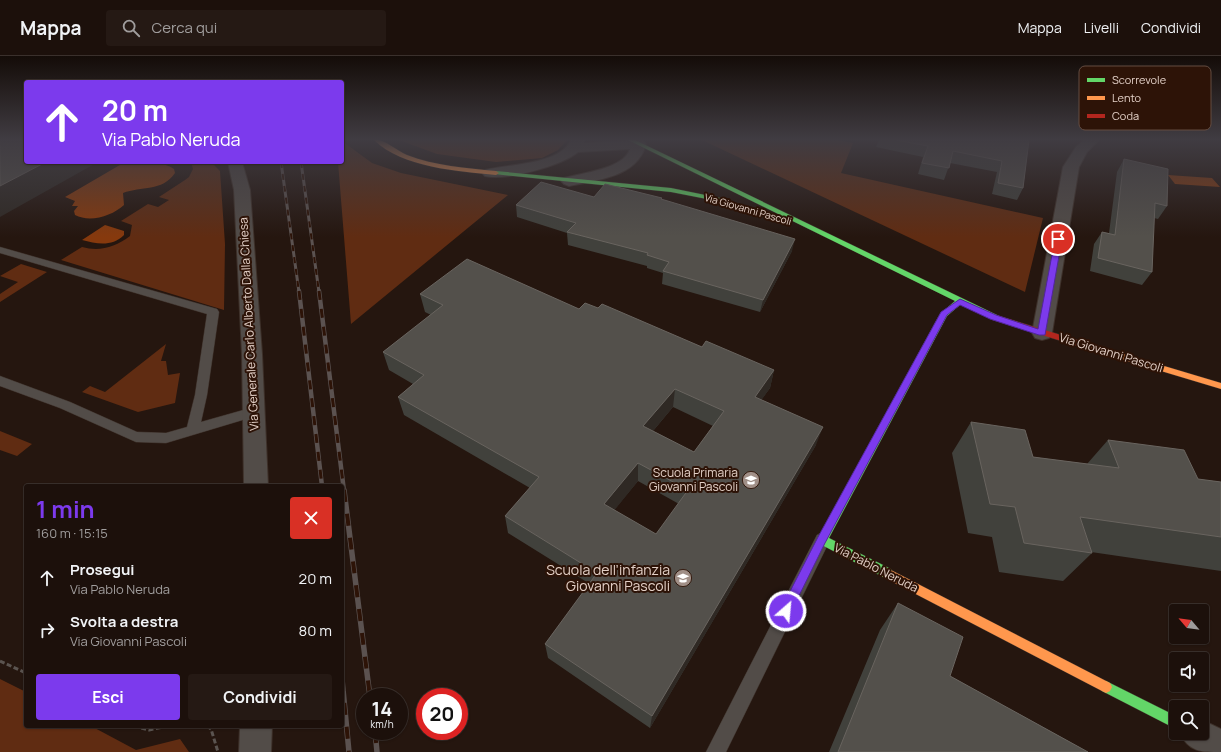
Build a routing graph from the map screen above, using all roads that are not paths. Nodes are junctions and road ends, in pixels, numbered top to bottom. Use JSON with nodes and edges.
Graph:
{"nodes":[{"id":1,"x":238,"y":172,"type":"edge"},
{"id":2,"x":487,"y":172,"type":"edge"},
{"id":3,"x":494,"y":172,"type":"edge"},
{"id":4,"x":604,"y":172,"type":"edge"},
{"id":5,"x":697,"y":172,"type":"edge"},
{"id":6,"x":1070,"y":172,"type":"edge"},
{"id":7,"x":490,"y":173,"type":"junction"},
{"id":8,"x":568,"y":181,"type":"junction"},
{"id":9,"x":807,"y":226,"type":"junction"},
{"id":10,"x":0,"y":250,"type":"edge"},
{"id":11,"x":960,"y":301,"type":"junction"},
{"id":12,"x":1042,"y":333,"type":"junction"},
{"id":13,"x":0,"y":380,"type":"edge"},
{"id":14,"x":1221,"y":386,"type":"edge"},
{"id":15,"x":254,"y":412,"type":"junction"},
{"id":16,"x":193,"y":430,"type":"junction"},
{"id":17,"x":256,"y":484,"type":"edge"},
{"id":18,"x":822,"y":540,"type":"junction"},
{"id":19,"x":1169,"y":719,"type":"edge"},
{"id":20,"x":256,"y":728,"type":"edge"},
{"id":21,"x":1209,"y":740,"type":"edge"},
{"id":22,"x":1221,"y":746,"type":"edge"},
{"id":23,"x":256,"y":752,"type":"edge"},
{"id":24,"x":716,"y":752,"type":"edge"}],
"edges":[{"from":1,"to":15,"type":"street","name":"Via Generale Carlo Alberto Dalla Chiesa"},
{"from":2,"to":7,"type":"street","name":"Via Giovanni Pascoli"},
{"from":3,"to":7,"type":"street"},
{"from":4,"to":8,"type":"street","name":"Via Giovanni Pascoli"},
{"from":5,"to":9,"type":"street","name":"Via Giovanni Pascoli"},
{"from":6,"to":12,"type":"street"},
{"from":7,"to":8,"type":"street","name":"Via Giovanni Pascoli"},
{"from":8,"to":9,"type":"street","name":"Via Giovanni Pascoli"},
{"from":9,"to":11,"type":"street","name":"Via Giovanni Pascoli"},
{"from":10,"to":16,"type":"lane"},
{"from":11,"to":12,"type":"street","name":"Via Giovanni Pascoli"},
{"from":11,"to":18,"type":"street","name":"Via Pablo Neruda"},
{"from":12,"to":14,"type":"street","name":"Via Giovanni Pascoli"},
{"from":13,"to":16,"type":"lane"},
{"from":15,"to":16,"type":"lane"},
{"from":15,"to":17,"type":"street","name":"Via Generale Carlo Alberto Dalla Chiesa"},
{"from":18,"to":19,"type":"street","name":"Via Pablo Neruda"},
{"from":18,"to":24,"type":"lane"},
{"from":20,"to":23,"type":"street"},
{"from":21,"to":22,"type":"street"}]}
